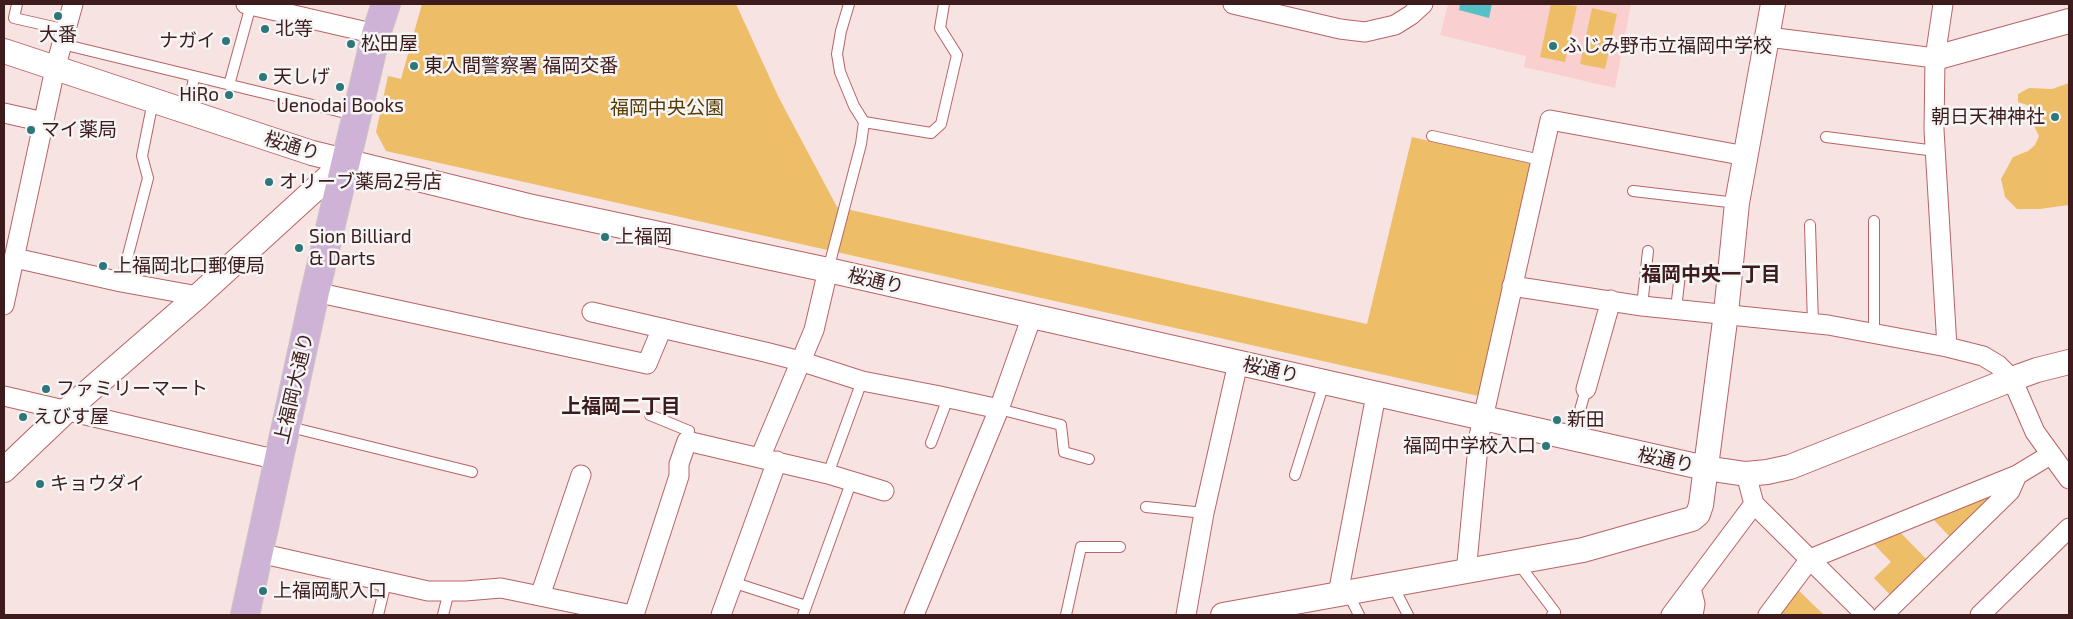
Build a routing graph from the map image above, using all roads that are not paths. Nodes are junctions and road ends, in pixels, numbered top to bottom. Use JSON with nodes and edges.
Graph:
{"nodes":[{"id":1,"x":17,"y":4,"type":"edge"},
{"id":2,"x":73,"y":4,"type":"edge"},
{"id":3,"x":248,"y":4,"type":"edge"},
{"id":4,"x":386,"y":4,"type":"edge"},
{"id":5,"x":849,"y":4,"type":"edge"},
{"id":6,"x":944,"y":4,"type":"edge"},
{"id":7,"x":1233,"y":4,"type":"edge"},
{"id":8,"x":1423,"y":4,"type":"edge"},
{"id":9,"x":1772,"y":4,"type":"edge"},
{"id":10,"x":1943,"y":4,"type":"edge"},
{"id":11,"x":2069,"y":21,"type":"edge"},
{"id":12,"x":376,"y":34,"type":"junction"},
{"id":13,"x":64,"y":37,"type":"junction"},
{"id":14,"x":1768,"y":37,"type":"junction"},
{"id":15,"x":4,"y":51,"type":"edge"},
{"id":16,"x":1935,"y":58,"type":"junction"},
{"id":17,"x":55,"y":69,"type":"junction"},
{"id":18,"x":194,"y":76,"type":"junction"},
{"id":19,"x":229,"y":85,"type":"junction"},
{"id":20,"x":153,"y":101,"type":"junction"},
{"id":21,"x":188,"y":112,"type":"junction"},
{"id":22,"x":4,"y":113,"type":"edge"},
{"id":23,"x":358,"y":116,"type":"junction"},
{"id":24,"x":44,"y":122,"type":"junction"},
{"id":25,"x":864,"y":122,"type":"junction"},
{"id":26,"x":1432,"y":136,"type":"dead end"},
{"id":27,"x":1826,"y":138,"type":"dead end"},
{"id":28,"x":1936,"y":151,"type":"junction"},
{"id":29,"x":1746,"y":156,"type":"junction"},
{"id":30,"x":1541,"y":160,"type":"junction"},
{"id":31,"x":346,"y":161,"type":"junction"},
{"id":32,"x":1633,"y":191,"type":"dead end"},
{"id":33,"x":1738,"y":203,"type":"junction"},
{"id":34,"x":1874,"y":221,"type":"dead end"},
{"id":35,"x":1810,"y":224,"type":"dead end"},
{"id":36,"x":1648,"y":251,"type":"dead end"},
{"id":37,"x":15,"y":258,"type":"junction"},
{"id":38,"x":828,"y":270,"type":"junction"},
{"id":39,"x":1680,"y":274,"type":"dead end"},
{"id":40,"x":121,"y":282,"type":"junction"},
{"id":41,"x":1512,"y":286,"type":"junction"},
{"id":42,"x":315,"y":292,"type":"junction"},
{"id":43,"x":198,"y":296,"type":"junction"},
{"id":44,"x":1611,"y":300,"type":"junction"},
{"id":45,"x":4,"y":305,"type":"edge"},
{"id":46,"x":1642,"y":306,"type":"junction"},
{"id":47,"x":1676,"y":309,"type":"junction"},
{"id":48,"x":592,"y":312,"type":"dead end"},
{"id":49,"x":1726,"y":313,"type":"junction"},
{"id":50,"x":1032,"y":316,"type":"junction"},
{"id":51,"x":1813,"y":324,"type":"junction"},
{"id":52,"x":662,"y":328,"type":"junction"},
{"id":53,"x":1874,"y":334,"type":"junction"},
{"id":54,"x":1947,"y":346,"type":"junction"},
{"id":55,"x":800,"y":361,"type":"junction"},
{"id":56,"x":2069,"y":362,"type":"edge"},
{"id":57,"x":1238,"y":363,"type":"junction"},
{"id":58,"x":2012,"y":379,"type":"junction"},
{"id":59,"x":862,"y":381,"type":"junction"},
{"id":60,"x":1324,"y":383,"type":"junction"},
{"id":61,"x":1586,"y":389,"type":"joint"},
{"id":62,"x":1376,"y":395,"type":"junction"},
{"id":63,"x":4,"y":396,"type":"edge"},
{"id":64,"x":948,"y":398,"type":"junction"},
{"id":65,"x":68,"y":410,"type":"junction"},
{"id":66,"x":999,"y":410,"type":"junction"},
{"id":67,"x":650,"y":415,"type":"dead end"},
{"id":68,"x":1483,"y":417,"type":"junction"},
{"id":69,"x":1576,"y":424,"type":"dead end"},
{"id":70,"x":285,"y":426,"type":"junction"},
{"id":71,"x":687,"y":441,"type":"junction"},
{"id":72,"x":931,"y":443,"type":"dead end"},
{"id":73,"x":2050,"y":455,"type":"junction"},
{"id":74,"x":1089,"y":459,"type":"dead end"},
{"id":75,"x":278,"y":460,"type":"junction"},
{"id":76,"x":768,"y":460,"type":"junction"},
{"id":77,"x":1705,"y":468,"type":"junction"},
{"id":78,"x":4,"y":470,"type":"edge"},
{"id":79,"x":472,"y":472,"type":"dead end"},
{"id":80,"x":828,"y":474,"type":"junction"},
{"id":81,"x":1746,"y":474,"type":"junction"},
{"id":82,"x":2067,"y":474,"type":"edge"},
{"id":83,"x":581,"y":475,"type":"dead end"},
{"id":84,"x":1294,"y":475,"type":"dead end"},
{"id":85,"x":2016,"y":475,"type":"junction"},
{"id":86,"x":852,"y":480,"type":"junction"},
{"id":87,"x":884,"y":491,"type":"dead end"},
{"id":88,"x":1754,"y":504,"type":"junction"},
{"id":89,"x":1146,"y":507,"type":"dead end"},
{"id":90,"x":1204,"y":513,"type":"junction"},
{"id":91,"x":2069,"y":528,"type":"edge"},
{"id":92,"x":1120,"y":546,"type":"dead end"},
{"id":93,"x":259,"y":553,"type":"junction"},
{"id":94,"x":1810,"y":559,"type":"junction"},
{"id":95,"x":1518,"y":563,"type":"junction"},
{"id":96,"x":1466,"y":573,"type":"junction"},
{"id":97,"x":386,"y":582,"type":"junction"},
{"id":98,"x":732,"y":582,"type":"junction"},
{"id":99,"x":1392,"y":584,"type":"junction"},
{"id":100,"x":1691,"y":588,"type":"junction"},
{"id":101,"x":450,"y":591,"type":"junction"},
{"id":102,"x":1343,"y":593,"type":"junction"},
{"id":103,"x":540,"y":596,"type":"junction"},
{"id":104,"x":563,"y":608,"type":"edge"},
{"id":105,"x":805,"y":611,"type":"edge"},
{"id":106,"x":1277,"y":611,"type":"edge"},
{"id":107,"x":245,"y":615,"type":"edge"},
{"id":108,"x":378,"y":615,"type":"edge"},
{"id":109,"x":443,"y":615,"type":"edge"},
{"id":110,"x":633,"y":615,"type":"edge"},
{"id":111,"x":721,"y":615,"type":"edge"},
{"id":112,"x":914,"y":615,"type":"edge"},
{"id":113,"x":1066,"y":615,"type":"edge"},
{"id":114,"x":1186,"y":615,"type":"edge"},
{"id":115,"x":1229,"y":615,"type":"edge"},
{"id":116,"x":1359,"y":615,"type":"edge"},
{"id":117,"x":1408,"y":615,"type":"edge"},
{"id":118,"x":1552,"y":615,"type":"edge"},
{"id":119,"x":1671,"y":615,"type":"edge"},
{"id":120,"x":1693,"y":615,"type":"edge"},
{"id":121,"x":1768,"y":615,"type":"edge"},
{"id":122,"x":1866,"y":615,"type":"edge"},
{"id":123,"x":1882,"y":615,"type":"edge"},
{"id":124,"x":1980,"y":615,"type":"edge"}],
"edges":[{"from":1,"to":13,"type":"lane"},
{"from":2,"to":13,"type":"street"},
{"from":3,"to":12,"type":"street"},
{"from":3,"to":19,"type":"lane"},
{"from":4,"to":12,"type":"main road","name":"上福岡大通り"},
{"from":5,"to":25,"type":"lane"},
{"from":6,"to":25,"type":"lane"},
{"from":7,"to":8,"type":"street"},
{"from":9,"to":14,"type":"street"},
{"from":10,"to":16,"type":"street"},
{"from":11,"to":16,"type":"street"},
{"from":12,"to":23,"type":"main road","name":"上福岡大通り"},
{"from":13,"to":17,"type":"street"},
{"from":13,"to":18,"type":"lane"},
{"from":14,"to":16,"type":"street"},
{"from":14,"to":29,"type":"street"},
{"from":15,"to":17,"type":"street","name":"桜通り"},
{"from":16,"to":28,"type":"street"},
{"from":17,"to":20,"type":"street","name":"桜通り"},
{"from":17,"to":24,"type":"street"},
{"from":18,"to":19,"type":"lane"},
{"from":18,"to":21,"type":"lane"},
{"from":19,"to":23,"type":"lane"},
{"from":20,"to":21,"type":"street","name":"桜通り"},
{"from":20,"to":40,"type":"lane"},
{"from":21,"to":31,"type":"street","name":"桜通り"},
{"from":22,"to":24,"type":"street"},
{"from":23,"to":31,"type":"main road","name":"上福岡大通り"},
{"from":24,"to":37,"type":"street"},
{"from":25,"to":38,"type":"lane"},
{"from":26,"to":30,"type":"lane"},
{"from":27,"to":28,"type":"lane"},
{"from":28,"to":54,"type":"street"},
{"from":29,"to":30,"type":"street"},
{"from":29,"to":33,"type":"street"},
{"from":30,"to":41,"type":"street"},
{"from":31,"to":38,"type":"street","name":"桜通り"},
{"from":31,"to":42,"type":"main road","name":"上福岡大通り"},
{"from":31,"to":43,"type":"street"},
{"from":32,"to":33,"type":"lane"},
{"from":33,"to":49,"type":"street"},
{"from":34,"to":53,"type":"lane"},
{"from":35,"to":51,"type":"lane"},
{"from":36,"to":46,"type":"lane"},
{"from":37,"to":40,"type":"street"},
{"from":37,"to":45,"type":"street"},
{"from":38,"to":50,"type":"street","name":"桜通り"},
{"from":38,"to":55,"type":"street"},
{"from":39,"to":47,"type":"lane"},
{"from":40,"to":43,"type":"street"},
{"from":41,"to":44,"type":"street"},
{"from":41,"to":68,"type":"street"},
{"from":42,"to":52,"type":"street"},
{"from":42,"to":70,"type":"main road","name":"上福岡大通り"},
{"from":43,"to":65,"type":"street"},
{"from":44,"to":46,"type":"street"},
{"from":44,"to":61,"type":"street"},
{"from":46,"to":47,"type":"street"},
{"from":47,"to":49,"type":"street"},
{"from":48,"to":52,"type":"street"},
{"from":49,"to":51,"type":"street"},
{"from":49,"to":77,"type":"street"},
{"from":50,"to":57,"type":"street","name":"桜通り"},
{"from":50,"to":66,"type":"street"},
{"from":51,"to":53,"type":"street"},
{"from":52,"to":55,"type":"street"},
{"from":53,"to":54,"type":"street"},
{"from":54,"to":58,"type":"street"},
{"from":55,"to":59,"type":"street"},
{"from":55,"to":76,"type":"street"},
{"from":56,"to":58,"type":"street","name":"桜通り"},
{"from":57,"to":60,"type":"street","name":"桜通り"},
{"from":57,"to":90,"type":"street"},
{"from":58,"to":73,"type":"street"},
{"from":58,"to":81,"type":"street","name":"桜通り"},
{"from":59,"to":64,"type":"street"},
{"from":59,"to":80,"type":"lane"},
{"from":60,"to":62,"type":"street","name":"桜通り"},
{"from":60,"to":84,"type":"lane"},
{"from":61,"to":69,"type":"lane"},
{"from":62,"to":68,"type":"street","name":"桜通り"},
{"from":62,"to":102,"type":"street"},
{"from":63,"to":65,"type":"street"},
{"from":64,"to":66,"type":"street"},
{"from":64,"to":72,"type":"lane"},
{"from":65,"to":75,"type":"street"},
{"from":65,"to":78,"type":"street"},
{"from":66,"to":74,"type":"lane"},
{"from":66,"to":112,"type":"street"},
{"from":67,"to":71,"type":"lane"},
{"from":68,"to":77,"type":"street","name":"桜通り"},
{"from":68,"to":96,"type":"street"},
{"from":70,"to":75,"type":"main road","name":"上福岡大通り"},
{"from":70,"to":79,"type":"lane"},
{"from":71,"to":76,"type":"street"},
{"from":71,"to":110,"type":"street"},
{"from":73,"to":82,"type":"street"},
{"from":73,"to":85,"type":"street"},
{"from":75,"to":93,"type":"main road","name":"上福岡大通り"},
{"from":76,"to":80,"type":"street"},
{"from":76,"to":98,"type":"street"},
{"from":77,"to":81,"type":"street","name":"桜通り"},
{"from":77,"to":95,"type":"street"},
{"from":80,"to":86,"type":"street"},
{"from":81,"to":88,"type":"street"},
{"from":83,"to":103,"type":"street"},
{"from":85,"to":94,"type":"street"},
{"from":85,"to":123,"type":"street"},
{"from":86,"to":87,"type":"street"},
{"from":86,"to":105,"type":"lane"},
{"from":88,"to":94,"type":"street"},
{"from":88,"to":100,"type":"street"},
{"from":89,"to":90,"type":"lane"},
{"from":90,"to":114,"type":"street"},
{"from":91,"to":124,"type":"street"},
{"from":92,"to":113,"type":"lane"},
{"from":93,"to":97,"type":"street"},
{"from":93,"to":107,"type":"main road","name":"上福岡大通り"},
{"from":94,"to":121,"type":"street"},
{"from":94,"to":122,"type":"street"},
{"from":95,"to":96,"type":"street"},
{"from":95,"to":118,"type":"lane"},
{"from":96,"to":99,"type":"street"},
{"from":97,"to":101,"type":"street"},
{"from":97,"to":108,"type":"lane"},
{"from":98,"to":105,"type":"lane"},
{"from":98,"to":111,"type":"street"},
{"from":99,"to":102,"type":"street"},
{"from":99,"to":117,"type":"lane"},
{"from":100,"to":119,"type":"street"},
{"from":100,"to":120,"type":"street"},
{"from":101,"to":103,"type":"street"},
{"from":101,"to":109,"type":"lane"},
{"from":102,"to":106,"type":"street"},
{"from":102,"to":116,"type":"lane"},
{"from":103,"to":104,"type":"street"},
{"from":104,"to":110,"type":"street"},
{"from":106,"to":115,"type":"street"}]}
